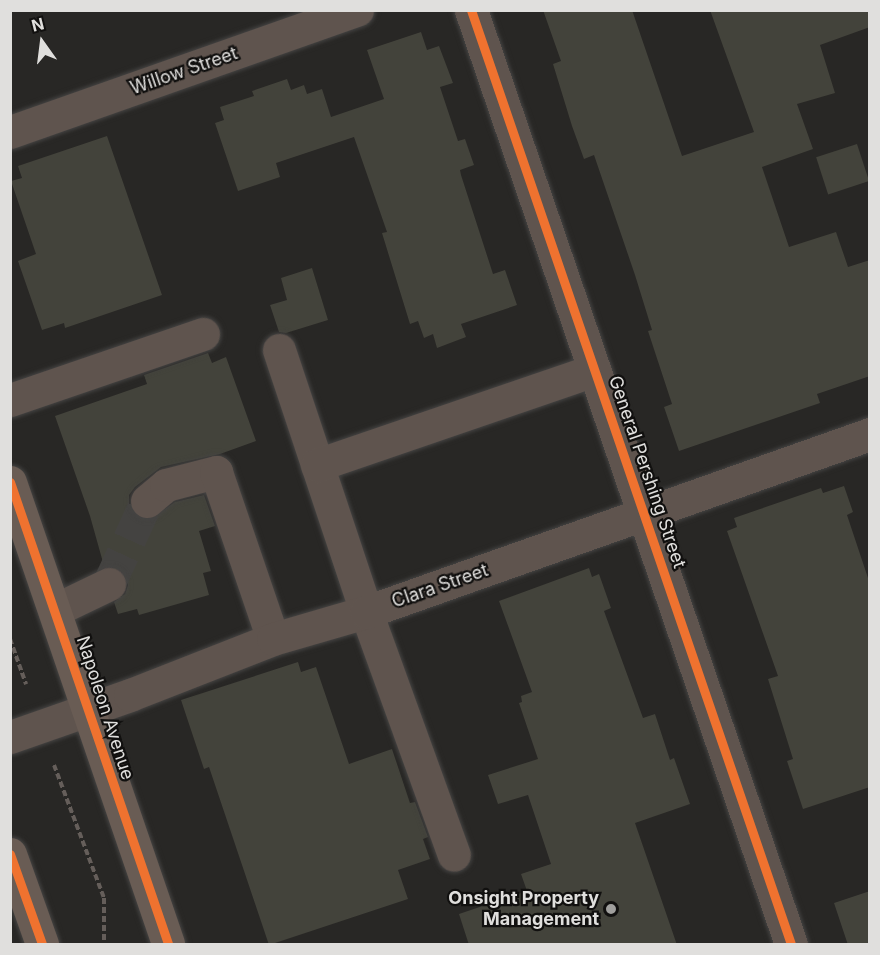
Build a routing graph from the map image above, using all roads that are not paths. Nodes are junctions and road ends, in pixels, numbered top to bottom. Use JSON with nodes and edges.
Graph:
{"nodes":[{"id":1,"x":357,"y":10,"type":"edge"},
{"id":2,"x":471,"y":10,"type":"edge"},
{"id":3,"x":10,"y":132,"type":"edge"},
{"id":4,"x":203,"y":334,"type":"dead end"},
{"id":5,"x":279,"y":350,"type":"dead end"},
{"id":6,"x":594,"y":370,"type":"junction"},
{"id":7,"x":10,"y":400,"type":"edge"},
{"id":8,"x":870,"y":434,"type":"edge"},
{"id":9,"x":317,"y":465,"type":"junction"},
{"id":10,"x":10,"y":482,"type":"edge"},
{"id":11,"x":147,"y":501,"type":"tunnel mouth"},
{"id":12,"x":643,"y":514,"type":"junction"},
{"id":13,"x":109,"y":584,"type":"tunnel mouth"},
{"id":14,"x":56,"y":610,"type":"junction"},
{"id":15,"x":366,"y":612,"type":"junction"},
{"id":16,"x":273,"y":639,"type":"junction"},
{"id":17,"x":88,"y":710,"type":"junction"},
{"id":18,"x":10,"y":737,"type":"edge"},
{"id":19,"x":10,"y":854,"type":"edge"},
{"id":20,"x":454,"y":855,"type":"dead end"},
{"id":21,"x":42,"y":945,"type":"edge"},
{"id":22,"x":168,"y":945,"type":"edge"},
{"id":23,"x":791,"y":945,"type":"edge"}],
"edges":[{"from":1,"to":3,"type":"street","name":"Willow Street"},
{"from":2,"to":6,"type":"street","name":"General Pershing Street"},
{"from":4,"to":7,"type":"street"},
{"from":5,"to":9,"type":"street"},
{"from":6,"to":9,"type":"street"},
{"from":6,"to":12,"type":"street","name":"General Pershing Street"},
{"from":8,"to":12,"type":"street","name":"Clara Street"},
{"from":9,"to":15,"type":"street"},
{"from":10,"to":14,"type":"main road","name":"Napoleon Avenue"},
{"from":11,"to":16,"type":"street"},
{"from":12,"to":15,"type":"street","name":"Clara Street"},
{"from":12,"to":23,"type":"street","name":"General Pershing Street"},
{"from":13,"to":14,"type":"street"},
{"from":14,"to":17,"type":"main road","name":"Napoleon Avenue"},
{"from":15,"to":16,"type":"street","name":"Clara Street"},
{"from":15,"to":20,"type":"street"},
{"from":16,"to":17,"type":"street","name":"Clara Street"},
{"from":17,"to":18,"type":"street","name":"Clara Street"},
{"from":17,"to":22,"type":"main road","name":"Napoleon Avenue"},
{"from":19,"to":21,"type":"main road"}]}
